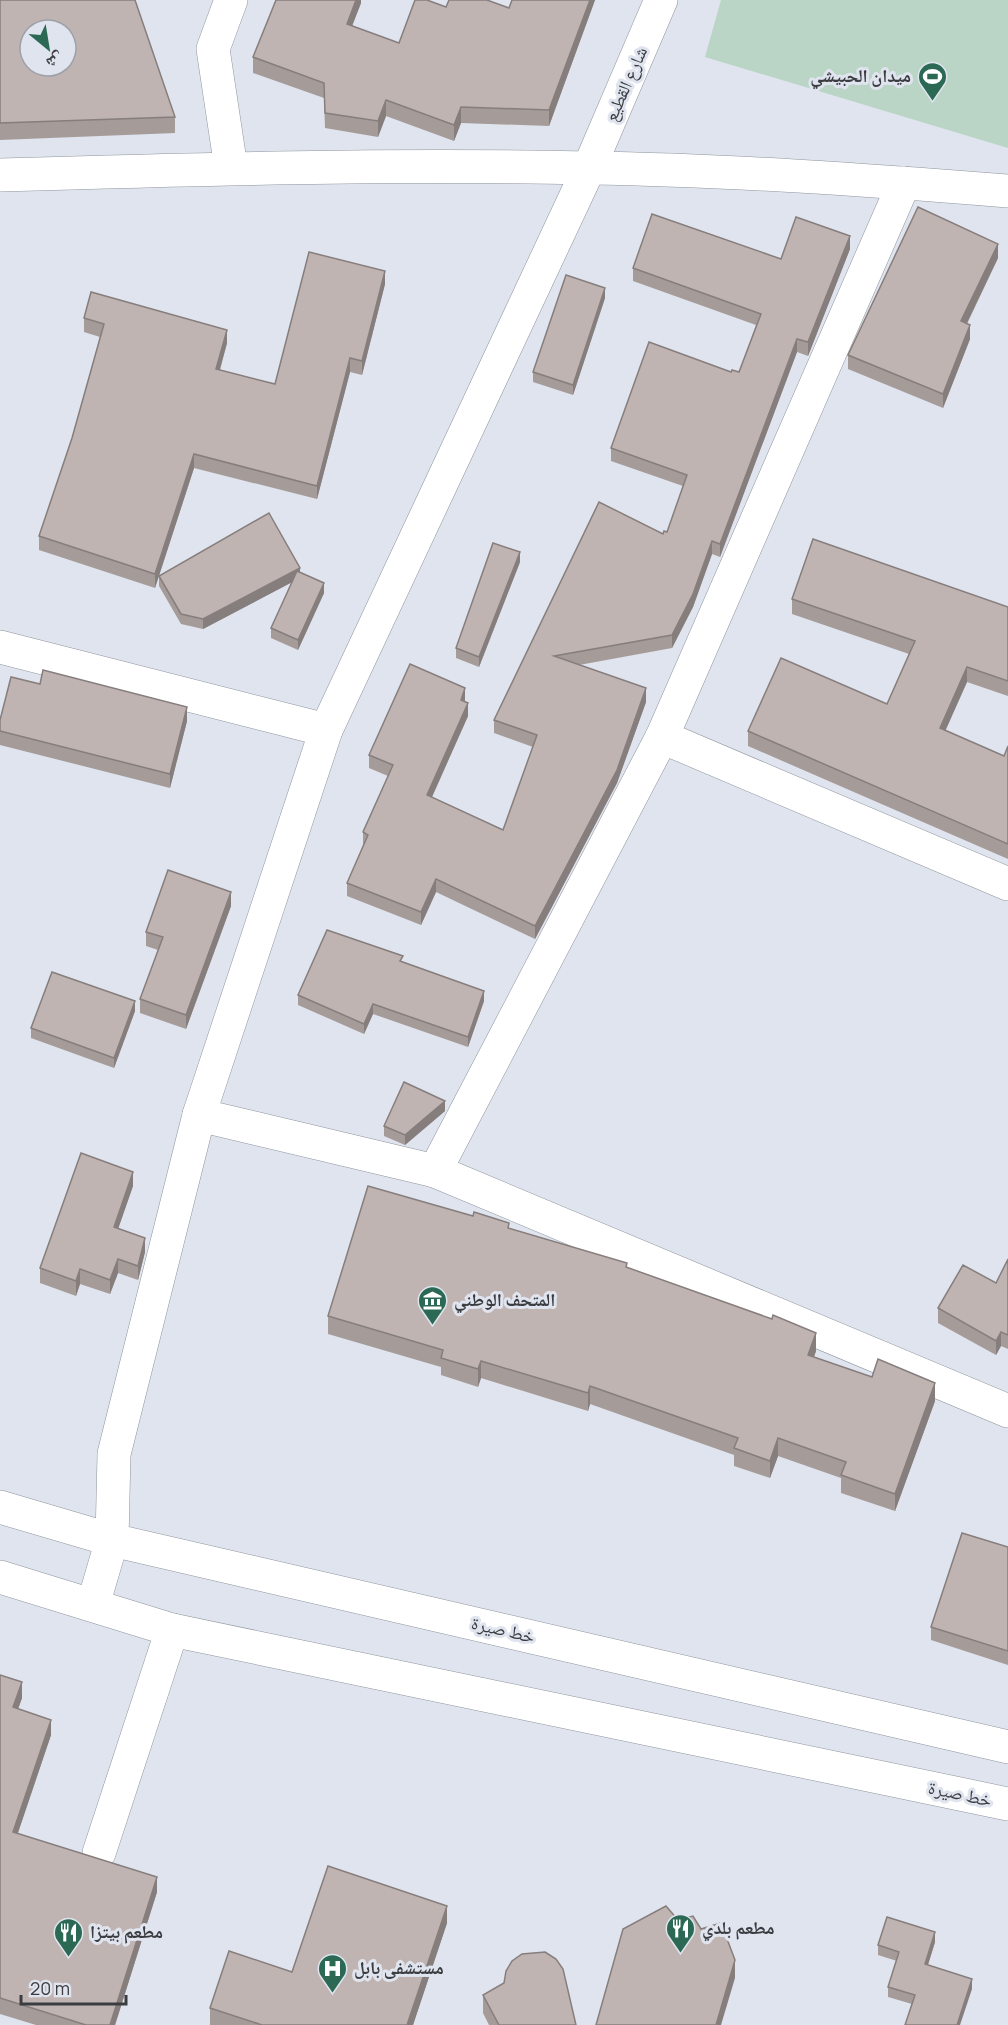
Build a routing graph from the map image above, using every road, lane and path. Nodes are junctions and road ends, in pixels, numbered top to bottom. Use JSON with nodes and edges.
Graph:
{"nodes":[{"id":1,"x":231,"y":0,"type":"edge"},
{"id":2,"x":661,"y":0,"type":"edge"},
{"id":3,"x":231,"y":168,"type":"junction"},
{"id":4,"x":589,"y":168,"type":"junction"},
{"id":5,"x":0,"y":175,"type":"edge"},
{"id":6,"x":904,"y":183,"type":"junction"},
{"id":7,"x":1008,"y":190,"type":"edge"},
{"id":8,"x":0,"y":646,"type":"edge"},
{"id":9,"x":326,"y":730,"type":"junction"},
{"id":10,"x":662,"y":736,"type":"junction"},
{"id":11,"x":1008,"y":884,"type":"edge"},
{"id":12,"x":199,"y":1114,"type":"junction"},
{"id":13,"x":435,"y":1171,"type":"junction"},
{"id":14,"x":1008,"y":1411,"type":"edge"},
{"id":15,"x":0,"y":1507,"type":"edge"},
{"id":16,"x":112,"y":1540,"type":"junction"},
{"id":17,"x":0,"y":1577,"type":"edge"},
{"id":18,"x":93,"y":1605,"type":"junction"},
{"id":19,"x":172,"y":1630,"type":"junction"},
{"id":20,"x":1008,"y":1747,"type":"edge"},
{"id":21,"x":1008,"y":1804,"type":"edge"},
{"id":22,"x":99,"y":1853,"type":"dead end"}],
"edges":[{"from":1,"to":3,"type":"street"},
{"from":2,"to":4,"type":"street","name":"شارع القطيع"},
{"from":3,"to":4,"type":"street"},
{"from":3,"to":5,"type":"street"},
{"from":4,"to":6,"type":"street"},
{"from":4,"to":9,"type":"street","name":"شارع القطيع"},
{"from":6,"to":7,"type":"street"},
{"from":6,"to":10,"type":"street"},
{"from":8,"to":9,"type":"street"},
{"from":9,"to":12,"type":"street","name":"شارع القطيع"},
{"from":10,"to":11,"type":"street"},
{"from":10,"to":13,"type":"street"},
{"from":12,"to":13,"type":"street"},
{"from":12,"to":16,"type":"street","name":"شارع القطيع"},
{"from":13,"to":14,"type":"street"},
{"from":15,"to":16,"type":"street","name":"خط صيرة"},
{"from":16,"to":18,"type":"street","name":"شارع القطيع"},
{"from":16,"to":20,"type":"street","name":"خط صيرة"},
{"from":17,"to":18,"type":"street","name":"خط صيرة"},
{"from":18,"to":19,"type":"street","name":"خط صيرة"},
{"from":19,"to":21,"type":"street","name":"خط صيرة"},
{"from":19,"to":22,"type":"street"}]}
